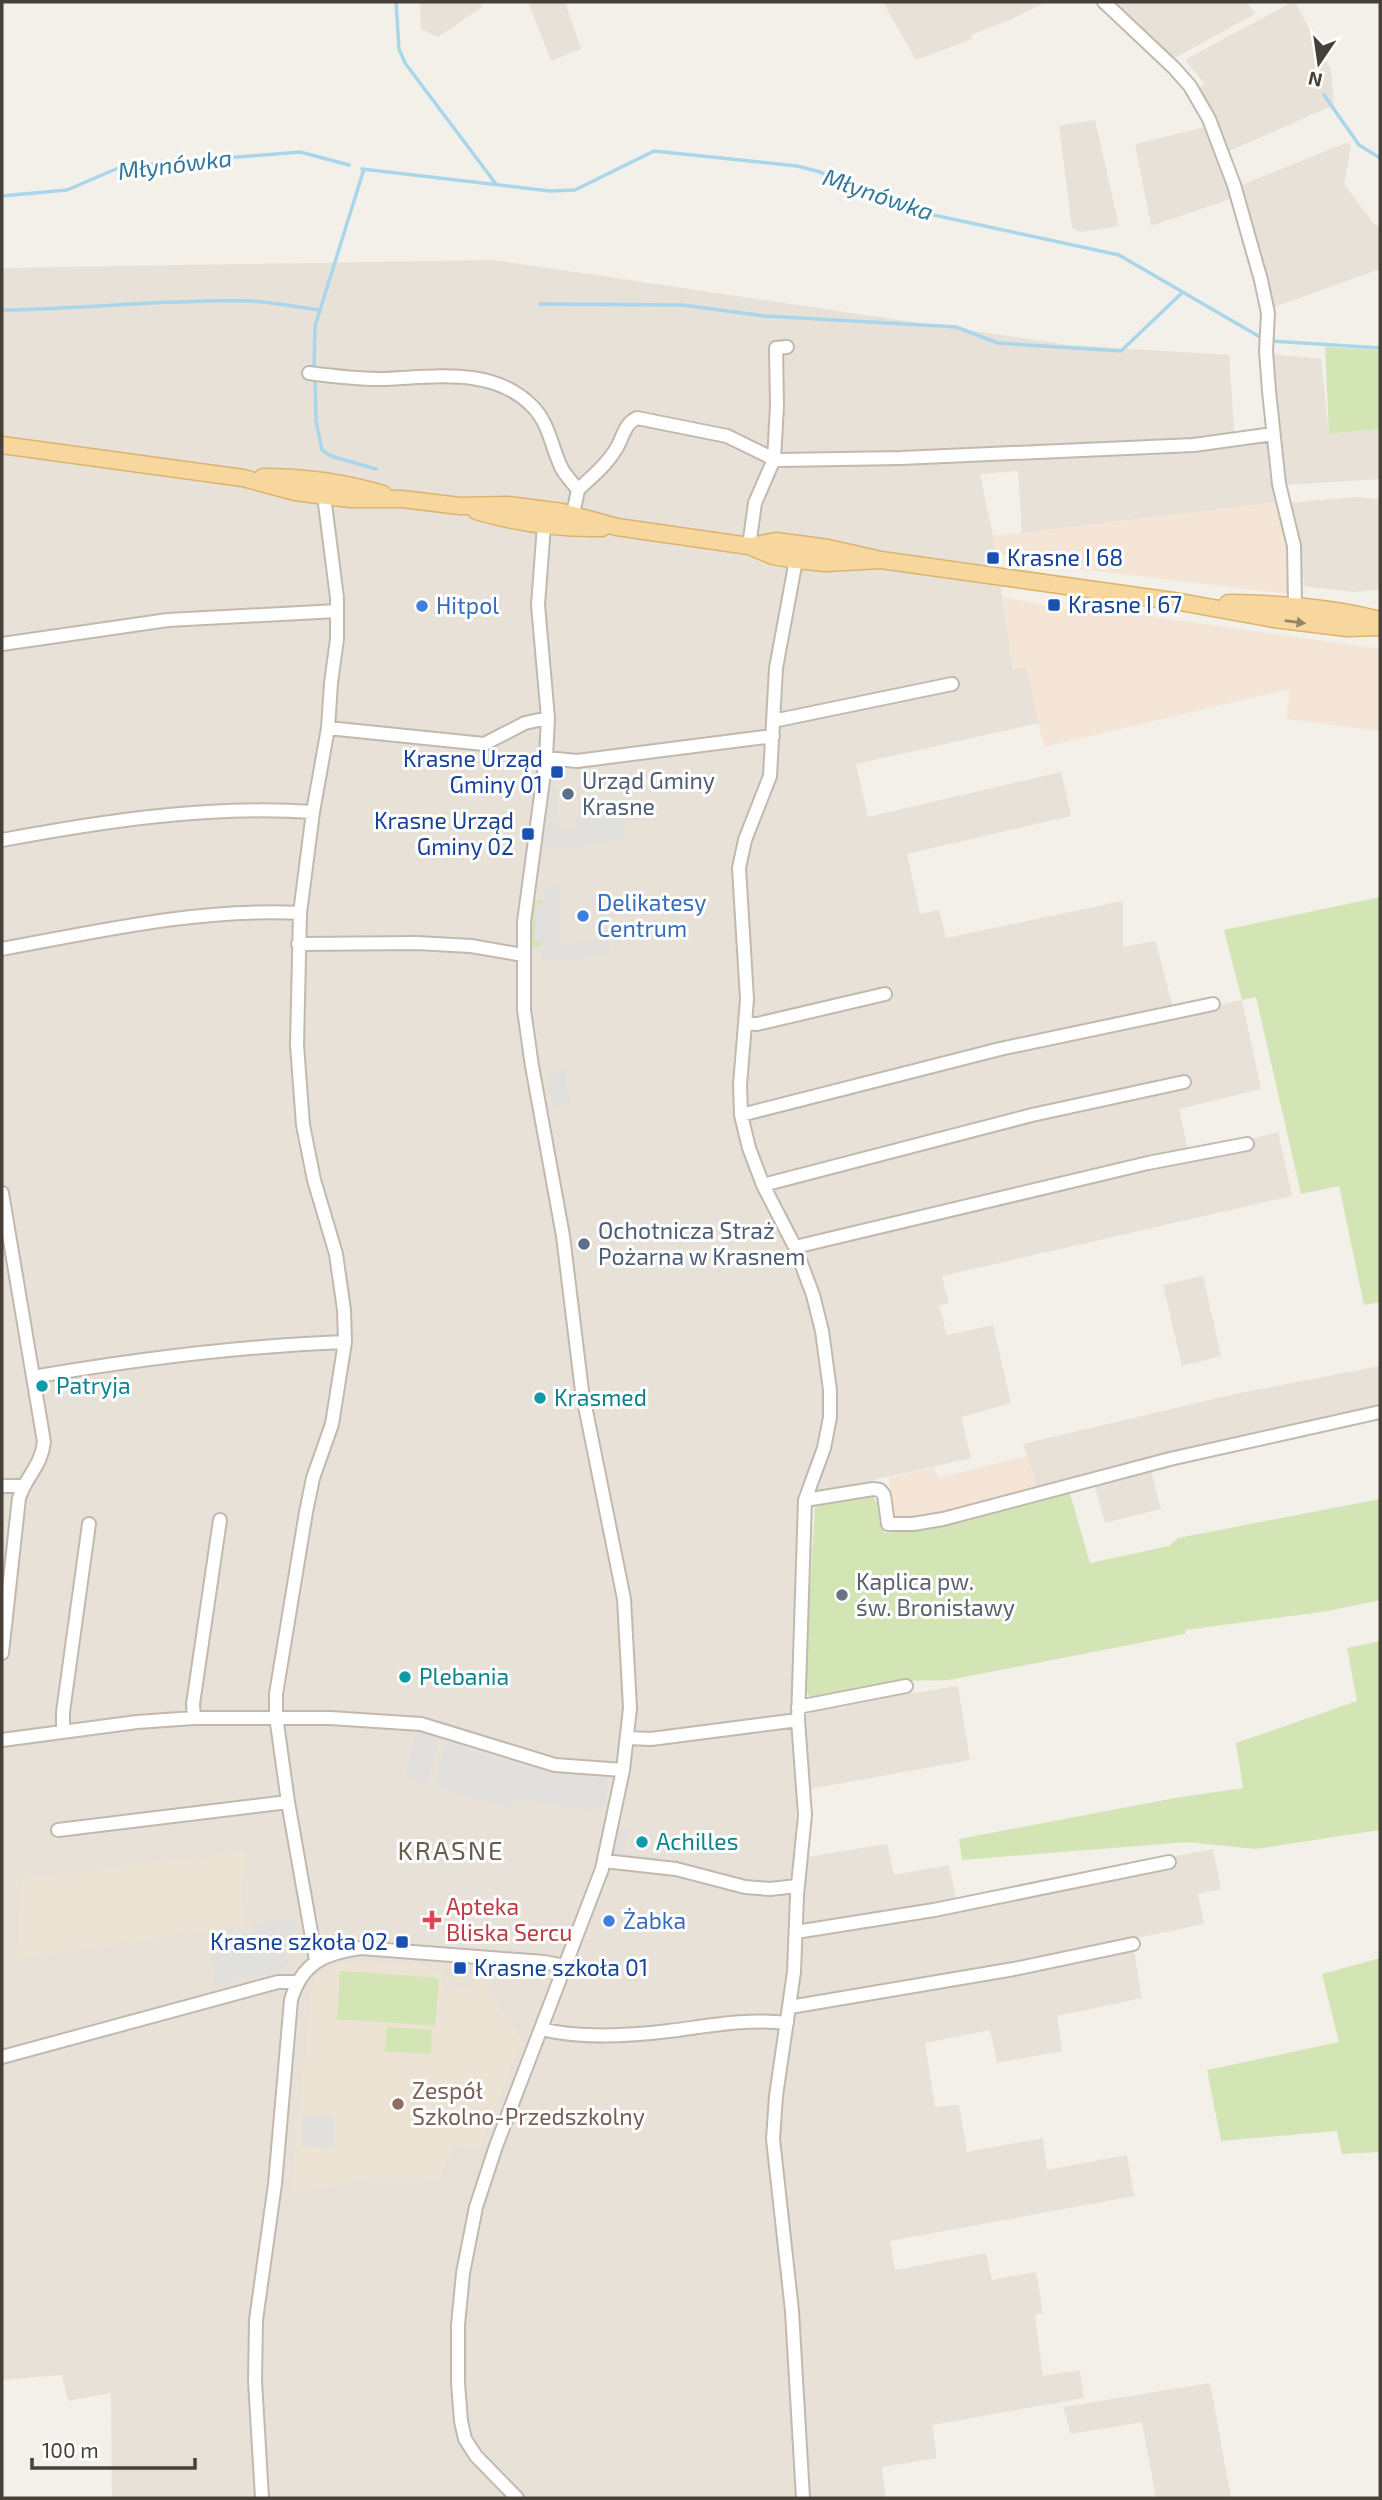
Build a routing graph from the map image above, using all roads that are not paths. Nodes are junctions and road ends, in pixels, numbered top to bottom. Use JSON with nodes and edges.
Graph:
{"nodes":[{"id":1,"x":1104,"y":2,"type":"edge"},
{"id":2,"x":787,"y":347,"type":"dead end"},
{"id":3,"x":309,"y":373,"type":"dead end"},
{"id":4,"x":1273,"y":434,"type":"junction"},
{"id":5,"x":2,"y":445,"type":"edge"},
{"id":6,"x":774,"y":458,"type":"junction"},
{"id":7,"x":243,"y":478,"type":"junction"},
{"id":8,"x":305,"y":478,"type":"junction"},
{"id":9,"x":353,"y":485,"type":"junction"},
{"id":10,"x":578,"y":490,"type":"junction"},
{"id":11,"x":324,"y":496,"type":"junction"},
{"id":12,"x":402,"y":499,"type":"junction"},
{"id":13,"x":460,"y":506,"type":"junction"},
{"id":14,"x":527,"y":508,"type":"junction"},
{"id":15,"x":568,"y":513,"type":"junction"},
{"id":16,"x":544,"y":525,"type":"junction"},
{"id":17,"x":617,"y":527,"type":"junction"},
{"id":18,"x":782,"y":542,"type":"junction"},
{"id":19,"x":750,"y":546,"type":"junction"},
{"id":20,"x":823,"y":548,"type":"junction"},
{"id":21,"x":796,"y":559,"type":"junction"},
{"id":22,"x":881,"y":560,"type":"junction"},
{"id":23,"x":1180,"y":602,"type":"junction"},
{"id":24,"x":1295,"y":606,"type":"junction"},
{"id":25,"x":337,"y":611,"type":"junction"},
{"id":26,"x":1380,"y":620,"type":"edge"},
{"id":27,"x":1380,"y":627,"type":"edge"},
{"id":28,"x":2,"y":644,"type":"edge"},
{"id":29,"x":952,"y":684,"type":"dead end"},
{"id":30,"x":548,"y":718,"type":"junction"},
{"id":31,"x":773,"y":721,"type":"junction"},
{"id":32,"x":328,"y":728,"type":"junction"},
{"id":33,"x":773,"y":737,"type":"junction"},
{"id":34,"x":546,"y":758,"type":"junction"},
{"id":35,"x":313,"y":812,"type":"junction"},
{"id":36,"x":2,"y":840,"type":"edge"},
{"id":37,"x":300,"y":913,"type":"junction"},
{"id":38,"x":298,"y":944,"type":"junction"},
{"id":39,"x":2,"y":949,"type":"edge"},
{"id":40,"x":523,"y":955,"type":"junction"},
{"id":41,"x":885,"y":994,"type":"dead end"},
{"id":42,"x":1213,"y":1003,"type":"dead end"},
{"id":43,"x":746,"y":1023,"type":"junction"},
{"id":44,"x":1184,"y":1082,"type":"dead end"},
{"id":45,"x":741,"y":1115,"type":"junction"},
{"id":46,"x":1247,"y":1144,"type":"dead end"},
{"id":47,"x":763,"y":1185,"type":"junction"},
{"id":48,"x":2,"y":1193,"type":"edge"},
{"id":49,"x":6,"y":1239,"type":"edge"},
{"id":50,"x":795,"y":1247,"type":"junction"},
{"id":51,"x":345,"y":1342,"type":"junction"},
{"id":52,"x":33,"y":1377,"type":"junction"},
{"id":53,"x":1380,"y":1412,"type":"edge"},
{"id":54,"x":2,"y":1486,"type":"edge"},
{"id":55,"x":23,"y":1486,"type":"junction"},
{"id":56,"x":805,"y":1500,"type":"junction"},
{"id":57,"x":220,"y":1520,"type":"dead end"},
{"id":58,"x":89,"y":1524,"type":"dead end"},
{"id":59,"x":2,"y":1653,"type":"edge"},
{"id":60,"x":906,"y":1686,"type":"dead end"},
{"id":61,"x":798,"y":1714,"type":"junction"},
{"id":62,"x":276,"y":1716,"type":"junction"},
{"id":63,"x":194,"y":1718,"type":"junction"},
{"id":64,"x":63,"y":1732,"type":"junction"},
{"id":65,"x":628,"y":1738,"type":"junction"},
{"id":66,"x":2,"y":1740,"type":"edge"},
{"id":67,"x":622,"y":1770,"type":"junction"},
{"id":68,"x":288,"y":1801,"type":"junction"},
{"id":69,"x":58,"y":1830,"type":"dead end"},
{"id":70,"x":604,"y":1861,"type":"junction"},
{"id":71,"x":1169,"y":1862,"type":"dead end"},
{"id":72,"x":797,"y":1886,"type":"junction"},
{"id":73,"x":796,"y":1932,"type":"junction"},
{"id":74,"x":1133,"y":1944,"type":"dead end"},
{"id":75,"x":316,"y":1960,"type":"junction"},
{"id":76,"x":565,"y":1966,"type":"junction"},
{"id":77,"x":296,"y":1982,"type":"junction"},
{"id":78,"x":790,"y":2007,"type":"junction"},
{"id":79,"x":787,"y":2024,"type":"junction"},
{"id":80,"x":541,"y":2029,"type":"junction"},
{"id":81,"x":2,"y":2057,"type":"edge"},
{"id":82,"x":262,"y":2498,"type":"edge"},
{"id":83,"x":517,"y":2498,"type":"edge"},
{"id":84,"x":803,"y":2498,"type":"edge"}],
"edges":[{"from":1,"to":4,"type":"street"},
{"from":2,"to":6,"type":"street"},
{"from":3,"to":10,"type":"street"},
{"from":4,"to":6,"type":"street"},
{"from":4,"to":24,"type":"street"},
{"from":5,"to":7,"type":"main road"},
{"from":6,"to":10,"type":"street"},
{"from":6,"to":19,"type":"street"},
{"from":7,"to":8,"type":"main road"},
{"from":7,"to":11,"type":"main road"},
{"from":8,"to":9,"type":"main road"},
{"from":8,"to":11,"type":"street"},
{"from":9,"to":11,"type":"street"},
{"from":9,"to":12,"type":"main road"},
{"from":10,"to":15,"type":"street"},
{"from":11,"to":12,"type":"main road"},
{"from":11,"to":25,"type":"street"},
{"from":12,"to":13,"type":"main road"},
{"from":13,"to":14,"type":"main road"},
{"from":13,"to":16,"type":"main road"},
{"from":14,"to":15,"type":"main road"},
{"from":14,"to":16,"type":"street"},
{"from":15,"to":16,"type":"street"},
{"from":15,"to":17,"type":"main road"},
{"from":16,"to":17,"type":"main road"},
{"from":16,"to":30,"type":"street"},
{"from":17,"to":19,"type":"main road"},
{"from":18,"to":19,"type":"main road"},
{"from":18,"to":20,"type":"main road"},
{"from":18,"to":21,"type":"street"},
{"from":19,"to":21,"type":"main road"},
{"from":20,"to":21,"type":"street"},
{"from":20,"to":22,"type":"main road"},
{"from":21,"to":22,"type":"main road"},
{"from":21,"to":31,"type":"street"},
{"from":22,"to":23,"type":"main road"},
{"from":23,"to":24,"type":"main road"},
{"from":23,"to":27,"type":"main road","one_way":true},
{"from":24,"to":26,"type":"main road"},
{"from":25,"to":28,"type":"street"},
{"from":25,"to":32,"type":"street"},
{"from":29,"to":31,"type":"street"},
{"from":30,"to":32,"type":"street"},
{"from":30,"to":34,"type":"street"},
{"from":31,"to":33,"type":"street"},
{"from":32,"to":35,"type":"street"},
{"from":33,"to":34,"type":"street"},
{"from":33,"to":43,"type":"street"},
{"from":34,"to":40,"type":"street"},
{"from":35,"to":36,"type":"street"},
{"from":35,"to":37,"type":"street"},
{"from":37,"to":38,"type":"street"},
{"from":37,"to":39,"type":"street"},
{"from":38,"to":40,"type":"street"},
{"from":38,"to":51,"type":"street"},
{"from":40,"to":65,"type":"street"},
{"from":41,"to":43,"type":"street"},
{"from":42,"to":45,"type":"street"},
{"from":43,"to":45,"type":"street"},
{"from":44,"to":47,"type":"street"},
{"from":45,"to":47,"type":"street"},
{"from":46,"to":50,"type":"street"},
{"from":47,"to":50,"type":"street"},
{"from":48,"to":49,"type":"street"},
{"from":49,"to":52,"type":"street"},
{"from":50,"to":56,"type":"street"},
{"from":51,"to":52,"type":"street"},
{"from":51,"to":62,"type":"street"},
{"from":52,"to":55,"type":"street"},
{"from":53,"to":56,"type":"street"},
{"from":54,"to":55,"type":"street"},
{"from":55,"to":59,"type":"street"},
{"from":56,"to":61,"type":"street"},
{"from":57,"to":63,"type":"street"},
{"from":58,"to":64,"type":"street"},
{"from":60,"to":61,"type":"street"},
{"from":61,"to":65,"type":"street"},
{"from":61,"to":72,"type":"street"},
{"from":62,"to":63,"type":"street"},
{"from":62,"to":67,"type":"street"},
{"from":62,"to":68,"type":"street"},
{"from":63,"to":64,"type":"street"},
{"from":64,"to":66,"type":"street"},
{"from":65,"to":67,"type":"street"},
{"from":67,"to":70,"type":"street"},
{"from":68,"to":69,"type":"street"},
{"from":68,"to":75,"type":"street"},
{"from":70,"to":72,"type":"street"},
{"from":70,"to":76,"type":"street"},
{"from":71,"to":73,"type":"street"},
{"from":72,"to":73,"type":"street"},
{"from":73,"to":78,"type":"street"},
{"from":74,"to":78,"type":"street"},
{"from":75,"to":76,"type":"street"},
{"from":75,"to":77,"type":"street"},
{"from":76,"to":80,"type":"street"},
{"from":77,"to":81,"type":"street"},
{"from":77,"to":82,"type":"street"},
{"from":78,"to":79,"type":"street"},
{"from":79,"to":80,"type":"street"},
{"from":79,"to":84,"type":"street"},
{"from":80,"to":83,"type":"street"}]}
